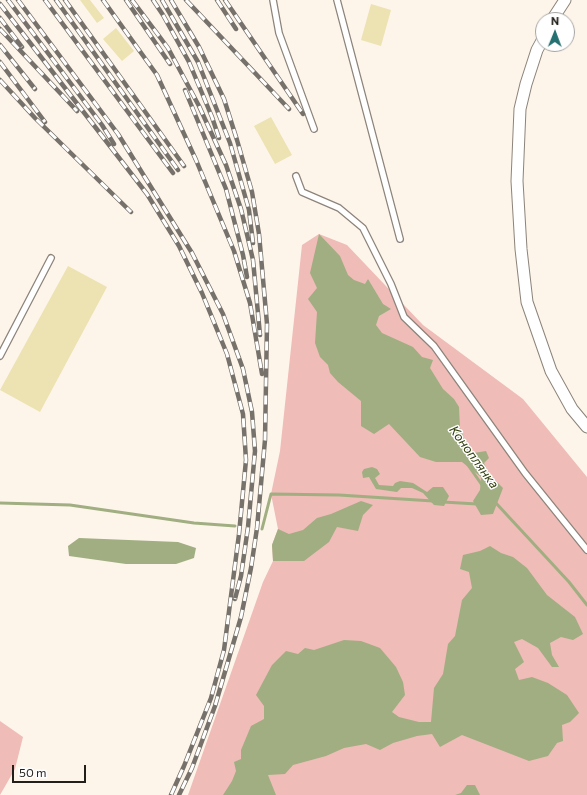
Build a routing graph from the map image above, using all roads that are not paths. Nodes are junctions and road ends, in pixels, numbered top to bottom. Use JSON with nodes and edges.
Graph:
{"nodes":[{"id":1,"x":273,"y":0,"type":"edge"},
{"id":2,"x":337,"y":0,"type":"edge"},
{"id":3,"x":565,"y":0,"type":"edge"},
{"id":4,"x":557,"y":12,"type":"edge"},
{"id":5,"x":538,"y":52,"type":"edge"},
{"id":6,"x":314,"y":129,"type":"dead end"},
{"id":7,"x":296,"y":176,"type":"dead end"},
{"id":8,"x":400,"y":239,"type":"dead end"},
{"id":9,"x":51,"y":258,"type":"dead end"},
{"id":10,"x":0,"y":356,"type":"edge"},
{"id":11,"x":587,"y":427,"type":"edge"},
{"id":12,"x":587,"y":550,"type":"edge"}],
"edges":[{"from":1,"to":6,"type":"lane"},
{"from":2,"to":8,"type":"lane"},
{"from":3,"to":4,"type":"street"},
{"from":5,"to":11,"type":"street"},
{"from":7,"to":12,"type":"lane"},
{"from":9,"to":10,"type":"lane"}]}
